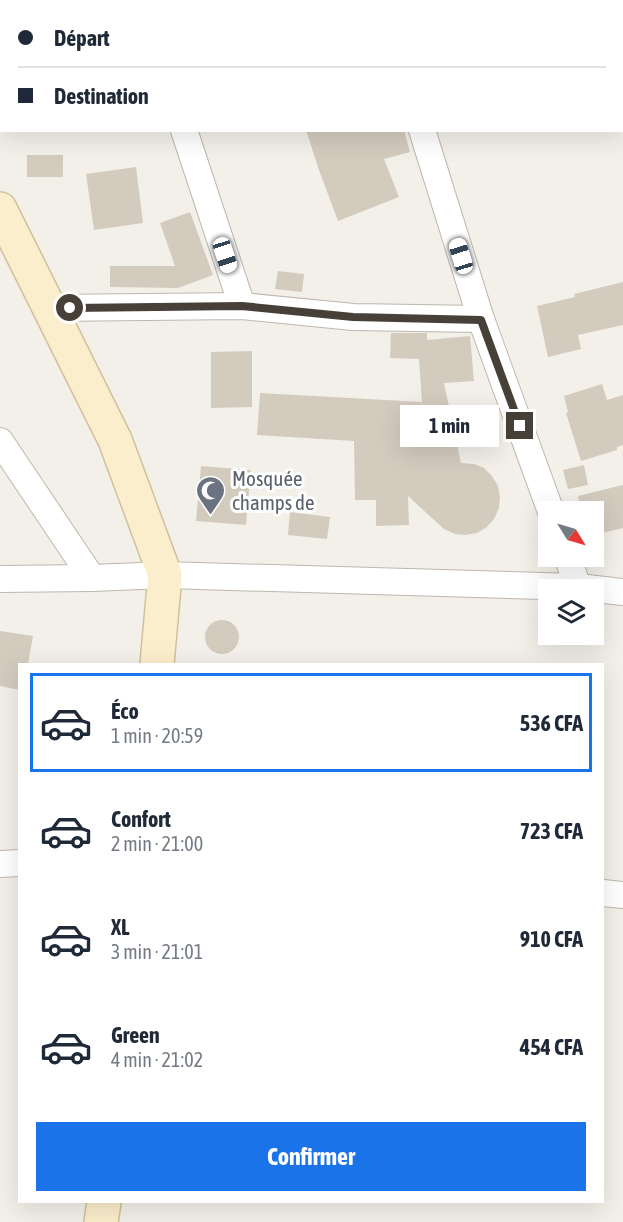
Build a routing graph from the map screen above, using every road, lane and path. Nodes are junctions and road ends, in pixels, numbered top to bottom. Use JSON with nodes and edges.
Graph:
{"nodes":[{"id":1,"x":184,"y":132,"type":"edge"},
{"id":2,"x":423,"y":132,"type":"edge"},
{"id":3,"x":0,"y":209,"type":"edge"},
{"id":4,"x":242,"y":306,"type":"junction"},
{"id":5,"x":49,"y":308,"type":"junction"},
{"id":6,"x":481,"y":320,"type":"junction"},
{"id":7,"x":0,"y":441,"type":"edge"},
{"id":8,"x":547,"y":501,"type":"edge"},
{"id":9,"x":165,"y":575,"type":"junction"},
{"id":10,"x":92,"y":578,"type":"junction"},
{"id":11,"x":0,"y":579,"type":"edge"},
{"id":12,"x":538,"y":586,"type":"edge"},
{"id":13,"x":604,"y":590,"type":"edge"},
{"id":14,"x":623,"y":592,"type":"edge"},
{"id":15,"x":157,"y":663,"type":"edge"},
{"id":16,"x":18,"y":863,"type":"edge"},
{"id":17,"x":0,"y":864,"type":"edge"},
{"id":18,"x":604,"y":893,"type":"edge"},
{"id":19,"x":623,"y":895,"type":"edge"},
{"id":20,"x":104,"y":1203,"type":"edge"},
{"id":21,"x":102,"y":1222,"type":"edge"}],
"edges":[{"from":1,"to":4,"type":"street"},
{"from":2,"to":6,"type":"street"},
{"from":3,"to":5,"type":"street"},
{"from":4,"to":5,"type":"street"},
{"from":4,"to":6,"type":"street"},
{"from":5,"to":9,"type":"street"},
{"from":6,"to":8,"type":"street"},
{"from":7,"to":10,"type":"street"},
{"from":9,"to":10,"type":"street"},
{"from":9,"to":12,"type":"street"},
{"from":9,"to":15,"type":"street"},
{"from":10,"to":11,"type":"street"},
{"from":13,"to":14,"type":"street"},
{"from":16,"to":17,"type":"street"},
{"from":18,"to":19,"type":"street"},
{"from":20,"to":21,"type":"street"}]}
